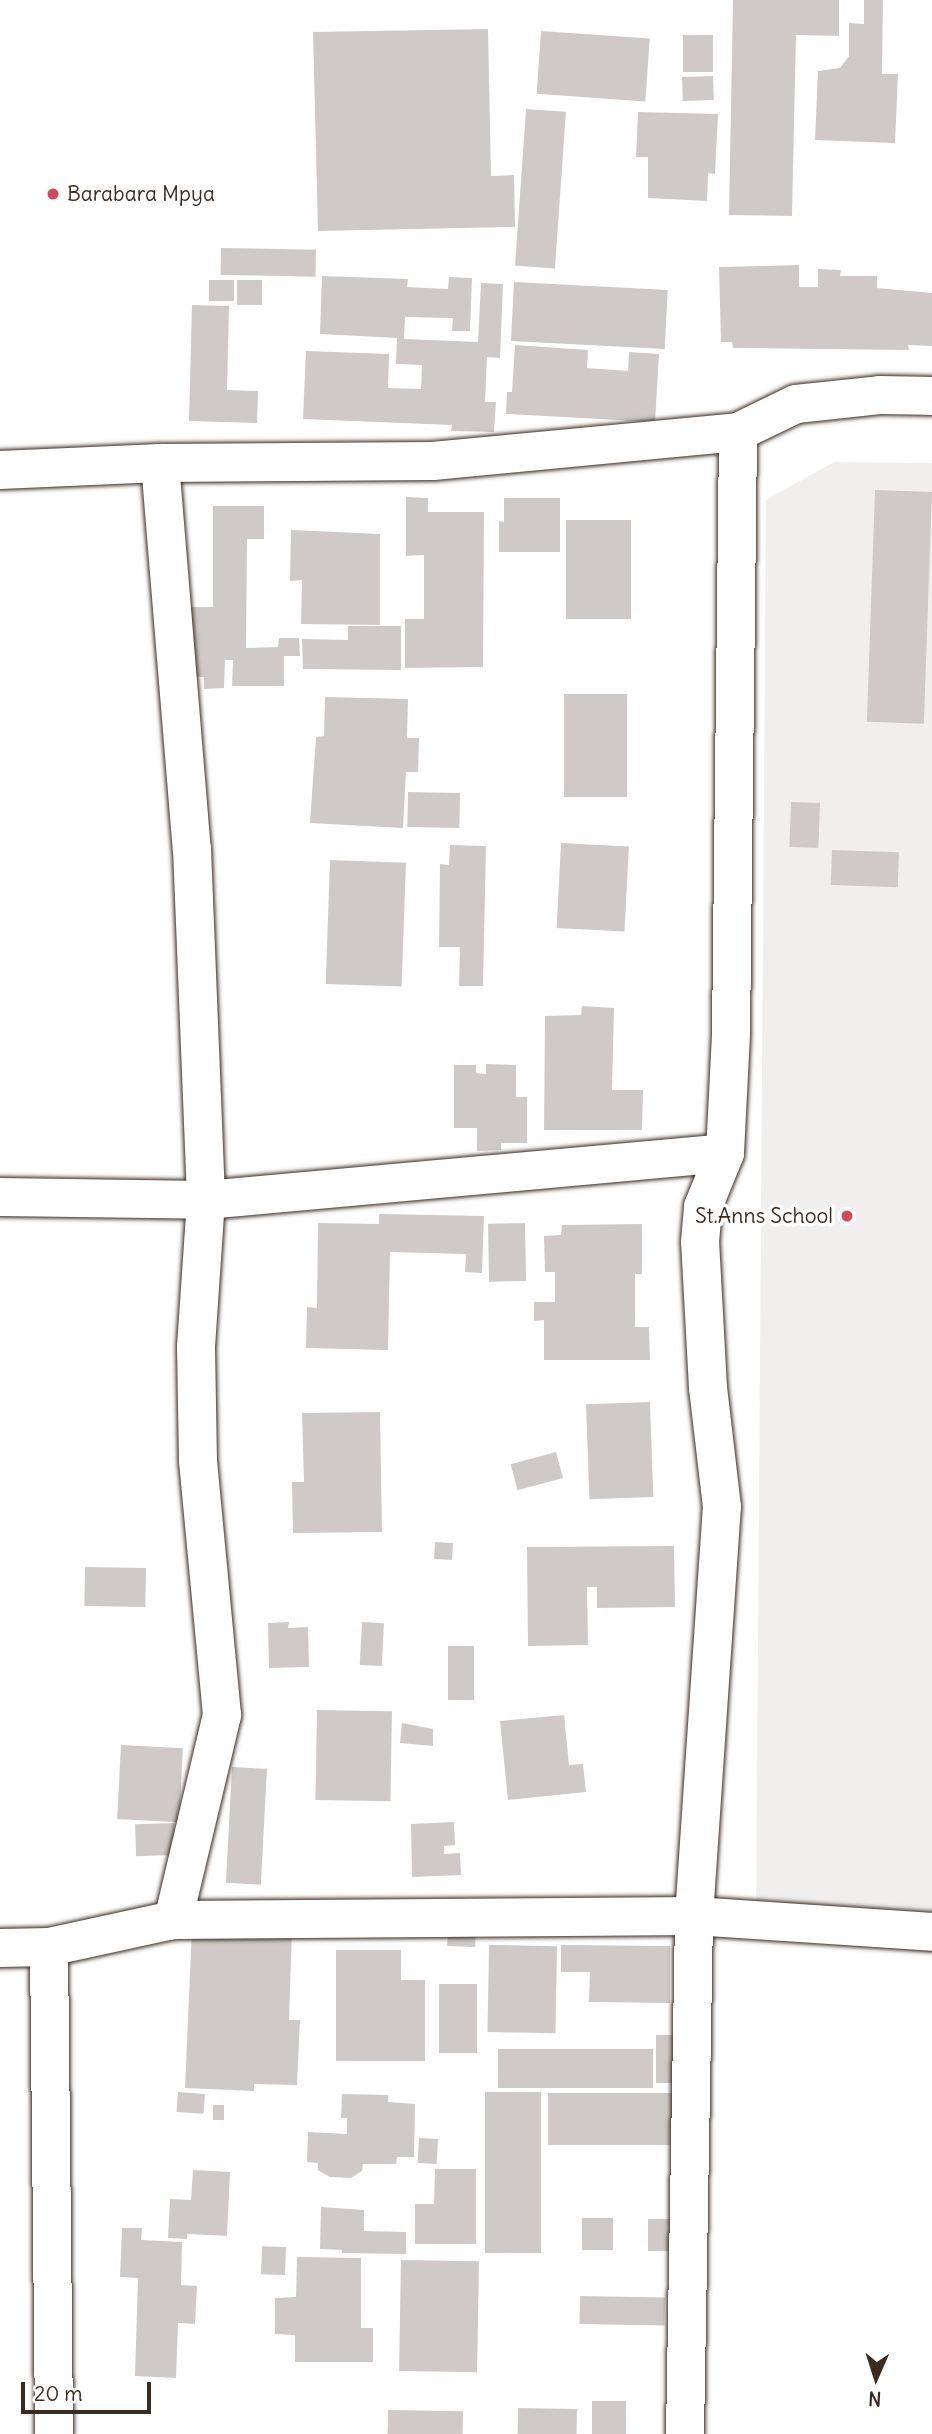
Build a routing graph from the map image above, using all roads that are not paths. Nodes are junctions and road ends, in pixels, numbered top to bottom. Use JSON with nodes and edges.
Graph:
{"nodes":[{"id":1,"x":932,"y":396,"type":"edge"},
{"id":2,"x":738,"y":432,"type":"junction"},
{"id":3,"x":160,"y":463,"type":"junction"},
{"id":4,"x":0,"y":470,"type":"edge"},
{"id":5,"x":725,"y":1153,"type":"junction"},
{"id":6,"x":0,"y":1197,"type":"edge"},
{"id":7,"x":206,"y":1200,"type":"junction"},
{"id":8,"x":694,"y":1916,"type":"junction"},
{"id":9,"x":173,"y":1920,"type":"junction"},
{"id":10,"x":932,"y":1932,"type":"edge"},
{"id":11,"x":49,"y":1947,"type":"junction"},
{"id":12,"x":0,"y":1948,"type":"edge"},
{"id":13,"x":54,"y":2434,"type":"edge"},
{"id":14,"x":685,"y":2434,"type":"edge"}],
"edges":[{"from":1,"to":2,"type":"street"},
{"from":2,"to":3,"type":"street"},
{"from":2,"to":5,"type":"street"},
{"from":3,"to":4,"type":"street"},
{"from":3,"to":7,"type":"street"},
{"from":5,"to":7,"type":"street"},
{"from":5,"to":8,"type":"street"},
{"from":6,"to":7,"type":"street"},
{"from":7,"to":9,"type":"street"},
{"from":8,"to":9,"type":"street"},
{"from":8,"to":10,"type":"street"},
{"from":8,"to":14,"type":"street"},
{"from":9,"to":11,"type":"street"},
{"from":11,"to":12,"type":"street"},
{"from":11,"to":13,"type":"street"}]}
